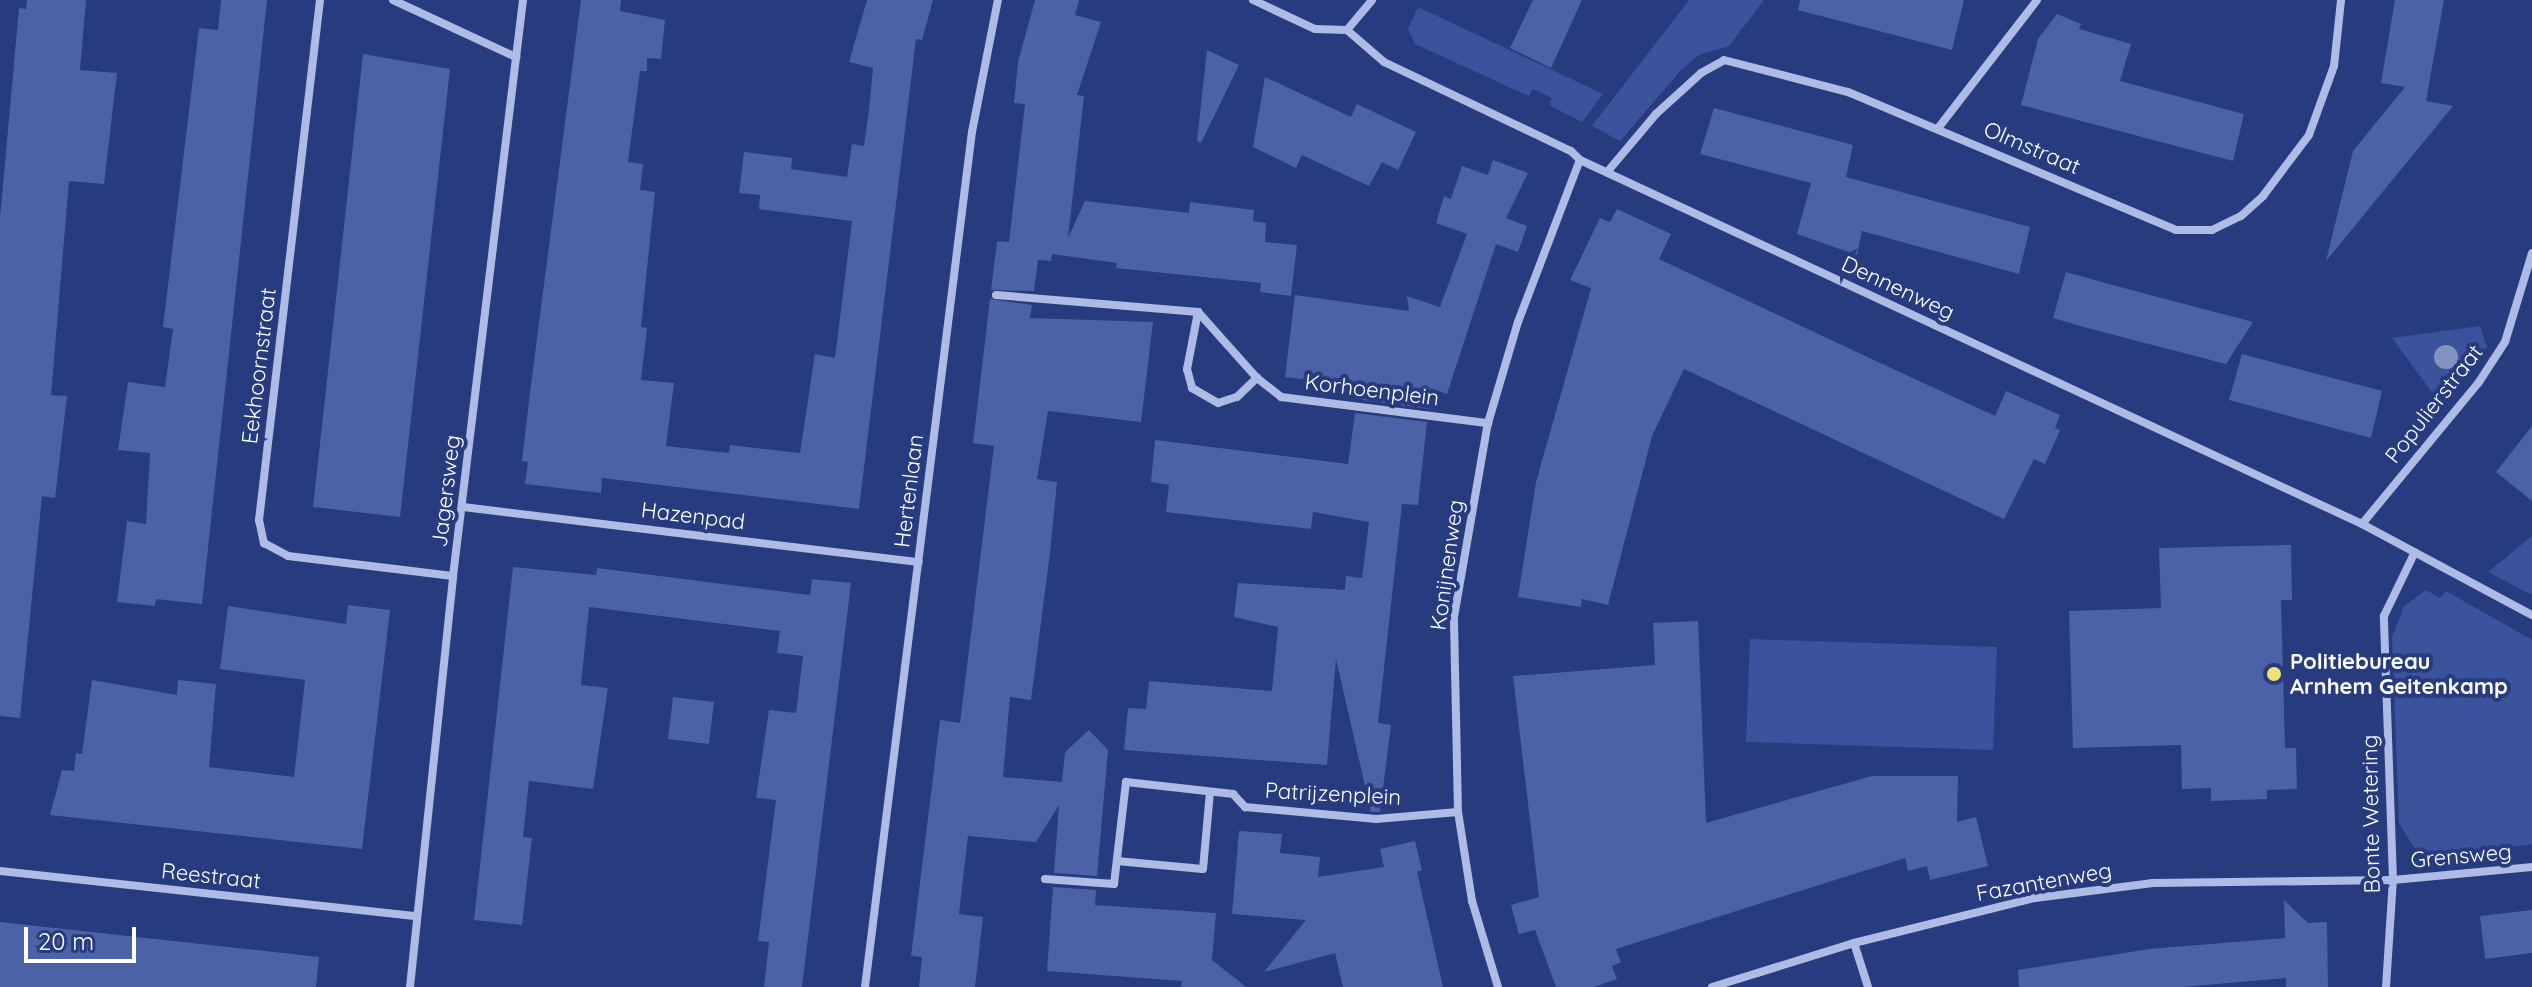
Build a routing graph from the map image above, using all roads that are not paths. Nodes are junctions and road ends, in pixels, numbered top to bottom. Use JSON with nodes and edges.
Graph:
{"nodes":[{"id":1,"x":320,"y":0,"type":"edge"},
{"id":2,"x":393,"y":0,"type":"edge"},
{"id":3,"x":523,"y":0,"type":"edge"},
{"id":4,"x":998,"y":0,"type":"edge"},
{"id":5,"x":1253,"y":0,"type":"edge"},
{"id":6,"x":1372,"y":0,"type":"edge"},
{"id":7,"x":2037,"y":0,"type":"edge"},
{"id":8,"x":2341,"y":0,"type":"edge"},
{"id":9,"x":1347,"y":30,"type":"junction"},
{"id":10,"x":516,"y":57,"type":"junction"},
{"id":11,"x":1939,"y":127,"type":"junction"},
{"id":12,"x":1580,"y":160,"type":"junction"},
{"id":13,"x":1608,"y":171,"type":"junction"},
{"id":14,"x":2532,"y":253,"type":"edge"},
{"id":15,"x":996,"y":295,"type":"dead end"},
{"id":16,"x":1198,"y":312,"type":"junction"},
{"id":17,"x":1257,"y":378,"type":"junction"},
{"id":18,"x":1488,"y":423,"type":"junction"},
{"id":19,"x":463,"y":507,"type":"junction"},
{"id":20,"x":2362,"y":524,"type":"junction"},
{"id":21,"x":2415,"y":552,"type":"junction"},
{"id":22,"x":919,"y":562,"type":"junction"},
{"id":23,"x":453,"y":576,"type":"junction"},
{"id":24,"x":2532,"y":615,"type":"edge"},
{"id":25,"x":1210,"y":792,"type":"junction"},
{"id":26,"x":1458,"y":812,"type":"junction"},
{"id":27,"x":1117,"y":861,"type":"junction"},
{"id":28,"x":2532,"y":867,"type":"edge"},
{"id":29,"x":0,"y":871,"type":"edge"},
{"id":30,"x":1045,"y":879,"type":"dead end"},
{"id":31,"x":2393,"y":880,"type":"junction"},
{"id":32,"x":417,"y":916,"type":"junction"},
{"id":33,"x":1854,"y":943,"type":"junction"},
{"id":34,"x":410,"y":987,"type":"edge"},
{"id":35,"x":865,"y":987,"type":"edge"},
{"id":36,"x":1498,"y":987,"type":"edge"},
{"id":37,"x":1712,"y":987,"type":"edge"},
{"id":38,"x":1868,"y":987,"type":"edge"},
{"id":39,"x":2386,"y":987,"type":"edge"}],
"edges":[{"from":1,"to":23,"type":"street","name":"Eekhoornstraat"},
{"from":2,"to":10,"type":"street"},
{"from":3,"to":10,"type":"street","name":"Jagersweg"},
{"from":4,"to":22,"type":"street","name":"Hertenlaan"},
{"from":5,"to":9,"type":"street"},
{"from":6,"to":9,"type":"street"},
{"from":7,"to":11,"type":"street"},
{"from":8,"to":11,"type":"street","name":"Olmstraat"},
{"from":9,"to":12,"type":"street","name":"Dennenweg"},
{"from":10,"to":19,"type":"street","name":"Jagersweg"},
{"from":11,"to":13,"type":"street","name":"Olmstraat"},
{"from":12,"to":13,"type":"street","name":"Dennenweg"},
{"from":12,"to":18,"type":"street","name":"Konijnenweg"},
{"from":13,"to":20,"type":"street","name":"Dennenweg"},
{"from":14,"to":20,"type":"street","name":"Populierstraat"},
{"from":15,"to":16,"type":"street"},
{"from":16,"to":17,"type":"street","name":"Korhoenplein"},
{"from":16,"to":17,"type":"street"},
{"from":17,"to":18,"type":"street","name":"Korhoenplein"},
{"from":18,"to":26,"type":"street","name":"Konijnenweg"},
{"from":19,"to":22,"type":"street","name":"Hazenpad"},
{"from":19,"to":23,"type":"street","name":"Jagersweg"},
{"from":20,"to":21,"type":"street","name":"Dennenweg"},
{"from":21,"to":24,"type":"street","name":"Dennenweg"},
{"from":21,"to":31,"type":"street","name":"Bonte Wetering"},
{"from":22,"to":35,"type":"street","name":"Hertenlaan"},
{"from":23,"to":32,"type":"street","name":"Jagersweg"},
{"from":25,"to":26,"type":"street","name":"Patrijzenplein"},
{"from":25,"to":27,"type":"street"},
{"from":25,"to":27,"type":"street","name":"Patrijzenplein"},
{"from":26,"to":36,"type":"street","name":"Konijnenweg"},
{"from":27,"to":30,"type":"street"},
{"from":28,"to":31,"type":"street","name":"Grensweg"},
{"from":29,"to":32,"type":"street","name":"Reestraat"},
{"from":31,"to":33,"type":"street","name":"Fazantenweg"},
{"from":31,"to":39,"type":"street","name":"Bonte Wetering"},
{"from":32,"to":34,"type":"street","name":"Jagersweg"},
{"from":33,"to":37,"type":"street","name":"Fazantenweg"},
{"from":33,"to":38,"type":"street"}]}
